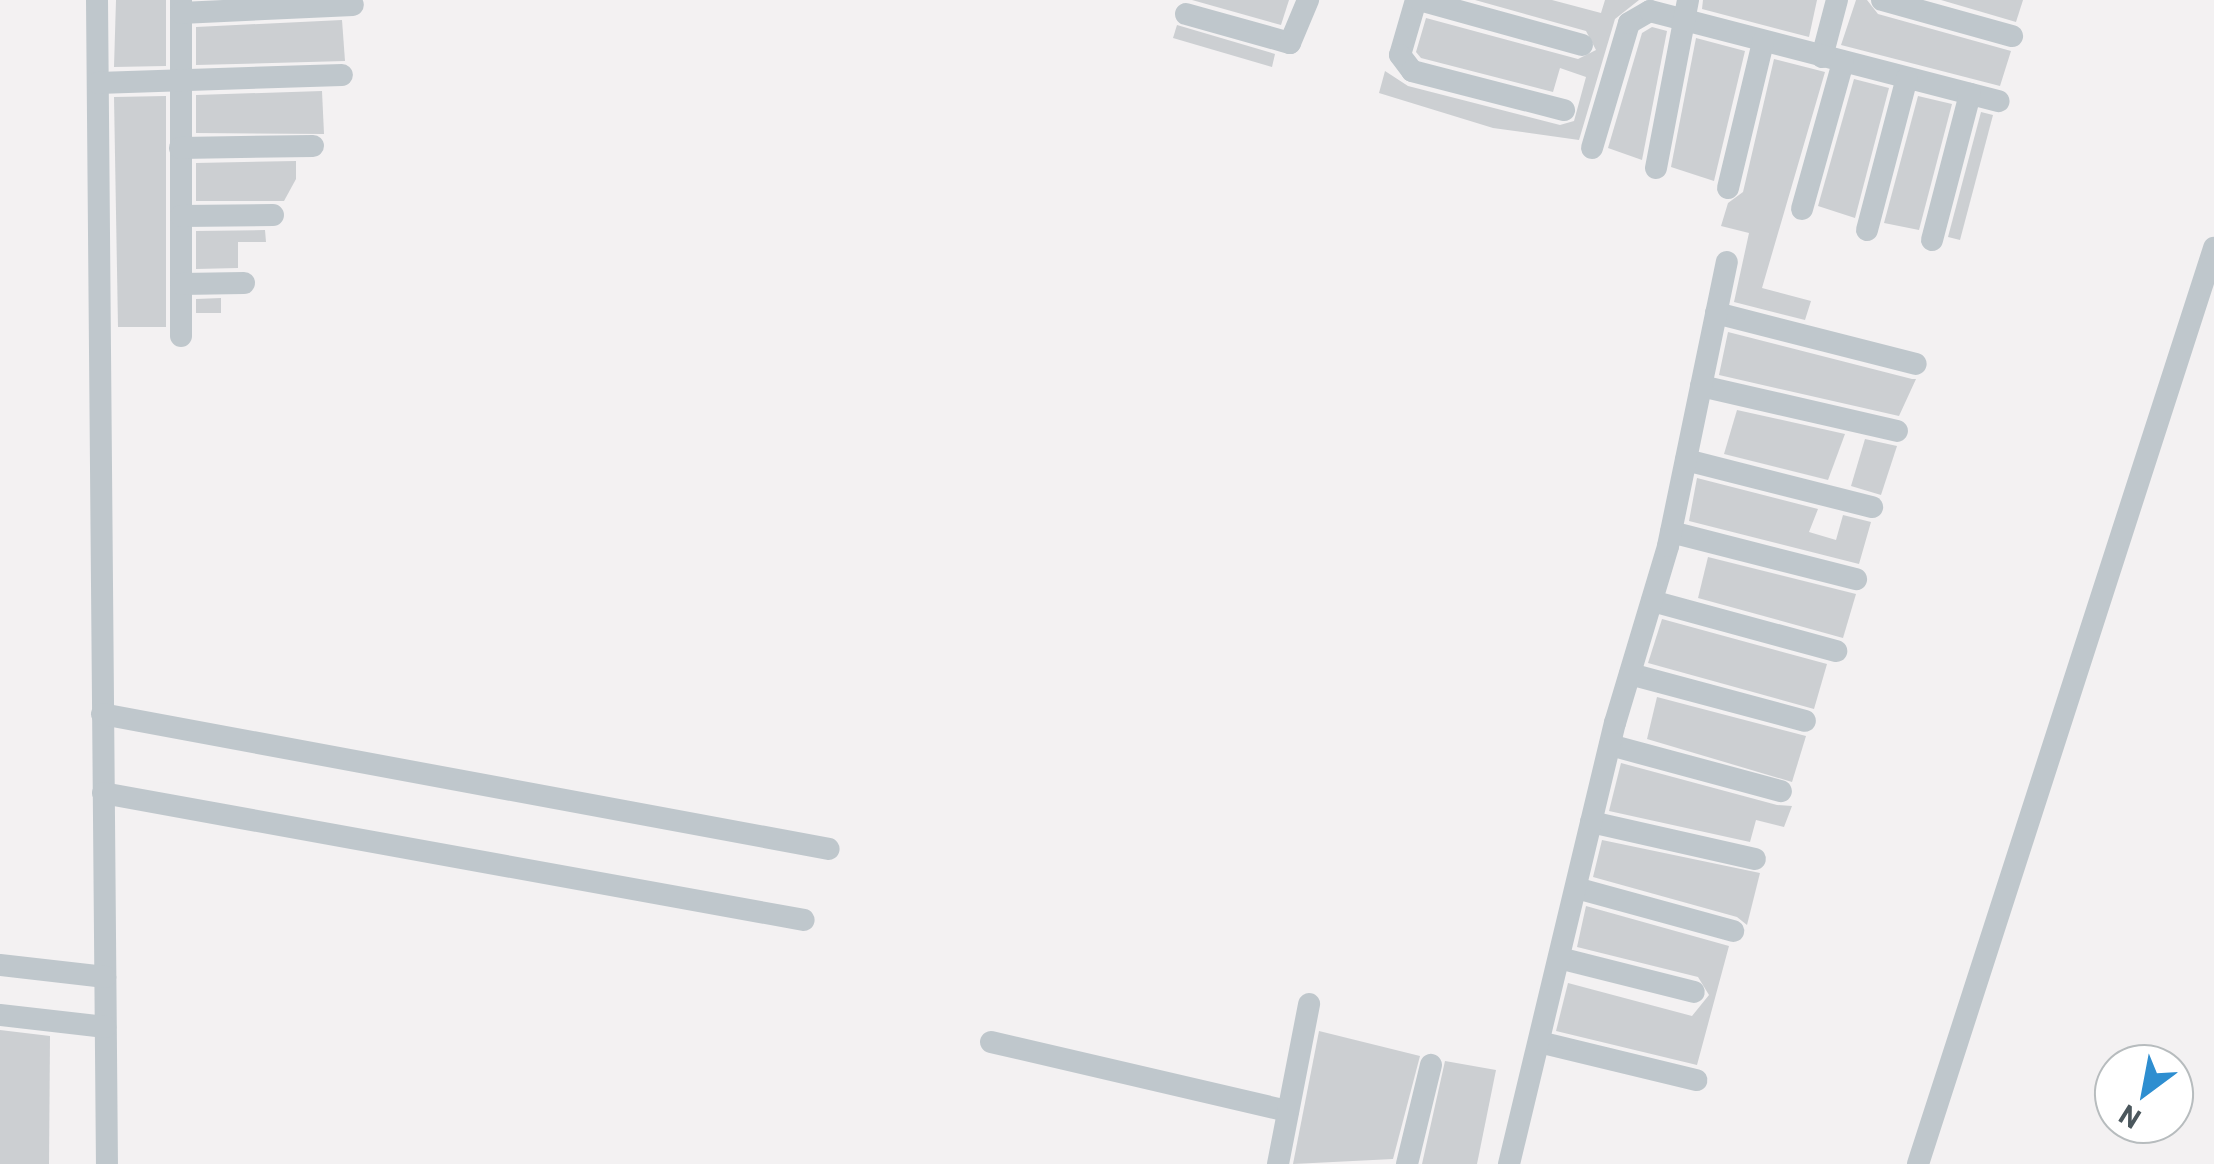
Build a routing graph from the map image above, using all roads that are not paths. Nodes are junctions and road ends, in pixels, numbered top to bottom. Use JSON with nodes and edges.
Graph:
{"nodes":[{"id":1,"x":96,"y":0,"type":"edge"},
{"id":2,"x":1308,"y":0,"type":"edge"},
{"id":3,"x":1418,"y":0,"type":"edge"},
{"id":4,"x":1838,"y":0,"type":"edge"},
{"id":5,"x":1882,"y":0,"type":"edge"},
{"id":6,"x":353,"y":4,"type":"dead end"},
{"id":7,"x":181,"y":6,"type":"edge"},
{"id":8,"x":1686,"y":11,"type":"edge"},
{"id":9,"x":1186,"y":14,"type":"dead end"},
{"id":10,"x":2012,"y":36,"type":"dead end"},
{"id":11,"x":1763,"y":42,"type":"junction"},
{"id":12,"x":1582,"y":45,"type":"dead end"},
{"id":13,"x":1832,"y":59,"type":"junction"},
{"id":14,"x":342,"y":75,"type":"dead end"},
{"id":15,"x":1907,"y":78,"type":"junction"},
{"id":16,"x":180,"y":80,"type":"junction"},
{"id":17,"x":98,"y":83,"type":"junction"},
{"id":18,"x":1970,"y":94,"type":"junction"},
{"id":19,"x":1999,"y":101,"type":"dead end"},
{"id":20,"x":1564,"y":110,"type":"dead end"},
{"id":21,"x":313,"y":146,"type":"dead end"},
{"id":22,"x":180,"y":148,"type":"junction"},
{"id":23,"x":1592,"y":148,"type":"dead end"},
{"id":24,"x":1656,"y":168,"type":"dead end"},
{"id":25,"x":1728,"y":188,"type":"dead end"},
{"id":26,"x":1802,"y":208,"type":"dead end"},
{"id":27,"x":274,"y":215,"type":"dead end"},
{"id":28,"x":181,"y":216,"type":"junction"},
{"id":29,"x":1868,"y":230,"type":"dead end"},
{"id":30,"x":1932,"y":240,"type":"dead end"},
{"id":31,"x":2214,"y":248,"type":"edge"},
{"id":32,"x":1727,"y":262,"type":"dead end"},
{"id":33,"x":244,"y":283,"type":"dead end"},
{"id":34,"x":181,"y":284,"type":"junction"},
{"id":35,"x":1716,"y":314,"type":"junction"},
{"id":36,"x":182,"y":336,"type":"dead end"},
{"id":37,"x":1916,"y":364,"type":"dead end"},
{"id":38,"x":1701,"y":386,"type":"junction"},
{"id":39,"x":1897,"y":431,"type":"dead end"},
{"id":40,"x":1686,"y":460,"type":"junction"},
{"id":41,"x":1872,"y":507,"type":"dead end"},
{"id":42,"x":1671,"y":532,"type":"junction"},
{"id":43,"x":1856,"y":579,"type":"dead end"},
{"id":44,"x":1652,"y":601,"type":"junction"},
{"id":45,"x":1836,"y":652,"type":"dead end"},
{"id":46,"x":1630,"y":674,"type":"junction"},
{"id":47,"x":102,"y":714,"type":"junction"},
{"id":48,"x":1805,"y":721,"type":"dead end"},
{"id":49,"x":1610,"y":745,"type":"junction"},
{"id":50,"x":1781,"y":791,"type":"dead end"},
{"id":51,"x":103,"y":793,"type":"junction"},
{"id":52,"x":1591,"y":822,"type":"junction"},
{"id":53,"x":830,"y":849,"type":"dead end"},
{"id":54,"x":1755,"y":859,"type":"dead end"},
{"id":55,"x":1576,"y":888,"type":"junction"},
{"id":56,"x":804,"y":920,"type":"dead end"},
{"id":57,"x":1733,"y":931,"type":"dead end"},
{"id":58,"x":1559,"y":958,"type":"junction"},
{"id":59,"x":0,"y":965,"type":"edge"},
{"id":60,"x":105,"y":976,"type":"junction"},
{"id":61,"x":1694,"y":992,"type":"dead end"},
{"id":62,"x":1309,"y":1004,"type":"dead end"},
{"id":63,"x":0,"y":1015,"type":"edge"},
{"id":64,"x":106,"y":1026,"type":"junction"},
{"id":65,"x":991,"y":1042,"type":"dead end"},
{"id":66,"x":1539,"y":1042,"type":"junction"},
{"id":67,"x":1431,"y":1065,"type":"dead end"},
{"id":68,"x":1696,"y":1080,"type":"dead end"},
{"id":69,"x":1288,"y":1111,"type":"junction"},
{"id":70,"x":107,"y":1164,"type":"edge"},
{"id":71,"x":1278,"y":1164,"type":"edge"},
{"id":72,"x":1407,"y":1164,"type":"edge"},
{"id":73,"x":1509,"y":1164,"type":"edge"},
{"id":74,"x":1918,"y":1164,"type":"edge"}],
"edges":[{"from":1,"to":17,"type":"street"},
{"from":2,"to":9,"type":"street"},
{"from":3,"to":12,"type":"street"},
{"from":3,"to":20,"type":"street"},
{"from":4,"to":13,"type":"street"},
{"from":5,"to":10,"type":"street"},
{"from":6,"to":7,"type":"street"},
{"from":7,"to":16,"type":"street"},
{"from":8,"to":11,"type":"street"},
{"from":8,"to":23,"type":"street"},
{"from":8,"to":24,"type":"street"},
{"from":11,"to":13,"type":"street"},
{"from":11,"to":25,"type":"street"},
{"from":13,"to":15,"type":"street"},
{"from":13,"to":26,"type":"street"},
{"from":14,"to":16,"type":"street"},
{"from":15,"to":18,"type":"street"},
{"from":15,"to":29,"type":"street"},
{"from":16,"to":17,"type":"street"},
{"from":16,"to":22,"type":"street"},
{"from":17,"to":47,"type":"street"},
{"from":18,"to":19,"type":"street"},
{"from":18,"to":30,"type":"street"},
{"from":21,"to":22,"type":"street"},
{"from":22,"to":28,"type":"street"},
{"from":27,"to":28,"type":"street"},
{"from":28,"to":34,"type":"street"},
{"from":31,"to":74,"type":"street"},
{"from":32,"to":35,"type":"street"},
{"from":33,"to":34,"type":"street"},
{"from":34,"to":36,"type":"street"},
{"from":35,"to":37,"type":"street"},
{"from":35,"to":38,"type":"street"},
{"from":38,"to":39,"type":"street"},
{"from":38,"to":40,"type":"street"},
{"from":40,"to":41,"type":"street"},
{"from":40,"to":42,"type":"street"},
{"from":42,"to":43,"type":"street"},
{"from":42,"to":44,"type":"street"},
{"from":44,"to":45,"type":"street"},
{"from":44,"to":46,"type":"street"},
{"from":46,"to":48,"type":"street"},
{"from":46,"to":49,"type":"street"},
{"from":47,"to":51,"type":"street"},
{"from":47,"to":53,"type":"street"},
{"from":49,"to":50,"type":"street"},
{"from":49,"to":52,"type":"street"},
{"from":51,"to":56,"type":"street"},
{"from":51,"to":60,"type":"street"},
{"from":52,"to":54,"type":"street"},
{"from":52,"to":55,"type":"street"},
{"from":55,"to":57,"type":"street"},
{"from":55,"to":58,"type":"street"},
{"from":58,"to":61,"type":"street"},
{"from":58,"to":66,"type":"street"},
{"from":59,"to":60,"type":"street"},
{"from":60,"to":64,"type":"street"},
{"from":62,"to":69,"type":"street"},
{"from":63,"to":64,"type":"street"},
{"from":64,"to":70,"type":"street"},
{"from":65,"to":69,"type":"street"},
{"from":66,"to":68,"type":"street"},
{"from":66,"to":73,"type":"street"},
{"from":67,"to":72,"type":"street"},
{"from":69,"to":71,"type":"street"}]}
